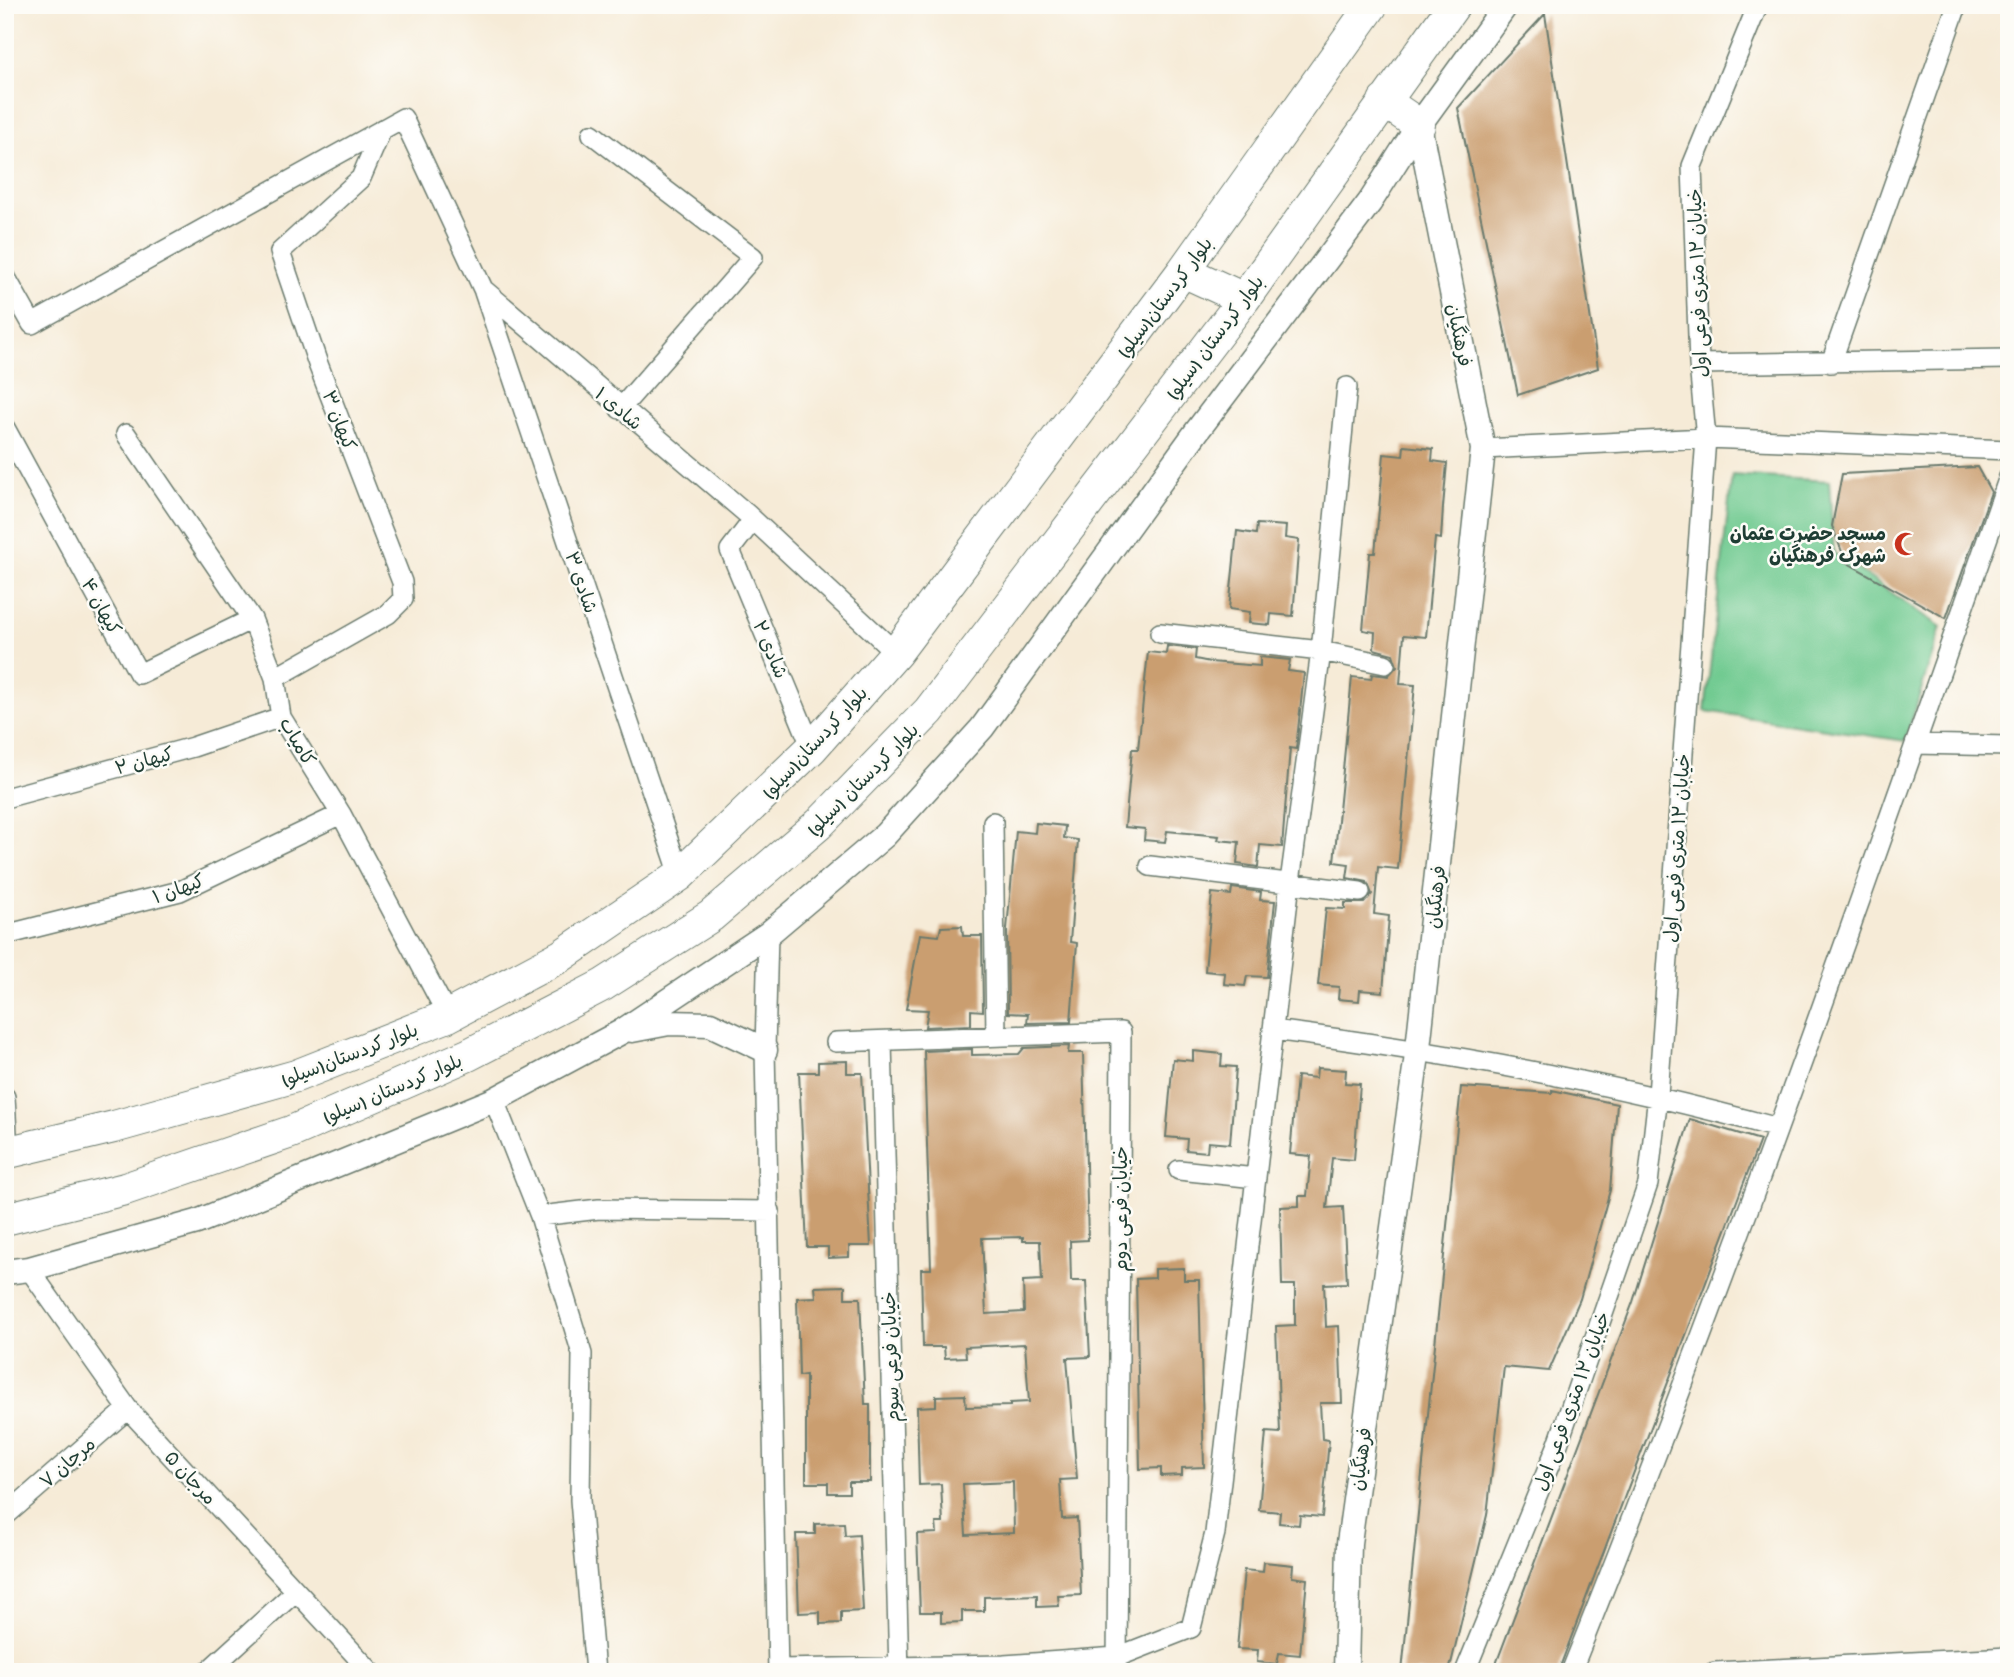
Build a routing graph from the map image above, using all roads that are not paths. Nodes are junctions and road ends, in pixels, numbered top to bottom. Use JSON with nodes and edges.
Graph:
{"nodes":[{"id":1,"x":1371,"y":5,"type":"edge"},
{"id":2,"x":1454,"y":5,"type":"edge"},
{"id":3,"x":1506,"y":5,"type":"edge"},
{"id":4,"x":1758,"y":5,"type":"edge"},
{"id":5,"x":1957,"y":5,"type":"edge"},
{"id":6,"x":1384,"y":101,"type":"junction"},
{"id":7,"x":1419,"y":125,"type":"junction"},
{"id":8,"x":382,"y":129,"type":"junction"},
{"id":9,"x":592,"y":134,"type":"dead end"},
{"id":10,"x":1183,"y":271,"type":"junction"},
{"id":11,"x":5,"y":276,"type":"edge"},
{"id":12,"x":483,"y":289,"type":"junction"},
{"id":13,"x":1244,"y":299,"type":"junction"},
{"id":14,"x":2009,"y":359,"type":"edge"},
{"id":15,"x":1831,"y":363,"type":"junction"},
{"id":16,"x":1699,"y":364,"type":"junction"},
{"id":17,"x":1347,"y":387,"type":"dead end"},
{"id":18,"x":620,"y":409,"type":"junction"},
{"id":19,"x":5,"y":428,"type":"edge"},
{"id":20,"x":126,"y":434,"type":"dead end"},
{"id":21,"x":1706,"y":438,"type":"junction"},
{"id":22,"x":1483,"y":449,"type":"junction"},
{"id":23,"x":2009,"y":450,"type":"edge"},
{"id":24,"x":2009,"y":477,"type":"edge"},
{"id":25,"x":753,"y":520,"type":"junction"},
{"id":26,"x":251,"y":619,"type":"junction"},
{"id":27,"x":1160,"y":634,"type":"dead end"},
{"id":28,"x":1321,"y":652,"type":"junction"},
{"id":29,"x":896,"y":653,"type":"junction"},
{"id":30,"x":1385,"y":664,"type":"dead end"},
{"id":31,"x":275,"y":678,"type":"junction"},
{"id":32,"x":281,"y":717,"type":"junction"},
{"id":33,"x":1916,"y":744,"type":"junction"},
{"id":34,"x":2009,"y":746,"type":"edge"},
{"id":35,"x":812,"y":748,"type":"junction"},
{"id":36,"x":5,"y":798,"type":"edge"},
{"id":37,"x":341,"y":814,"type":"junction"},
{"id":38,"x":993,"y":822,"type":"dead end"},
{"id":39,"x":1150,"y":866,"type":"dead end"},
{"id":40,"x":680,"y":875,"type":"junction"},
{"id":41,"x":1290,"y":882,"type":"junction"},
{"id":42,"x":1360,"y":892,"type":"dead end"},
{"id":43,"x":768,"y":934,"type":"junction"},
{"id":44,"x":5,"y":935,"type":"edge"},
{"id":45,"x":448,"y":1016,"type":"junction"},
{"id":46,"x":1273,"y":1030,"type":"junction"},
{"id":47,"x":621,"y":1032,"type":"junction"},
{"id":48,"x":996,"y":1036,"type":"junction"},
{"id":49,"x":836,"y":1042,"type":"dead end"},
{"id":50,"x":882,"y":1042,"type":"junction"},
{"id":51,"x":1418,"y":1048,"type":"junction"},
{"id":52,"x":765,"y":1049,"type":"junction"},
{"id":53,"x":1658,"y":1095,"type":"junction"},
{"id":54,"x":5,"y":1097,"type":"edge"},
{"id":55,"x":494,"y":1100,"type":"junction"},
{"id":56,"x":1778,"y":1128,"type":"junction"},
{"id":57,"x":7,"y":1152,"type":"edge"},
{"id":58,"x":1179,"y":1170,"type":"dead end"},
{"id":59,"x":1256,"y":1178,"type":"junction"},
{"id":60,"x":770,"y":1212,"type":"junction"},
{"id":61,"x":540,"y":1216,"type":"junction"},
{"id":62,"x":5,"y":1219,"type":"edge"},
{"id":63,"x":17,"y":1271,"type":"edge"},
{"id":64,"x":128,"y":1409,"type":"junction"},
{"id":65,"x":5,"y":1516,"type":"edge"},
{"id":66,"x":296,"y":1591,"type":"junction"},
{"id":67,"x":2009,"y":1657,"type":"edge"},
{"id":68,"x":1117,"y":1664,"type":"edge"},
{"id":69,"x":899,"y":1669,"type":"edge"},
{"id":70,"x":1004,"y":1669,"type":"edge"},
{"id":71,"x":778,"y":1671,"type":"edge"},
{"id":72,"x":207,"y":1672,"type":"edge"},
{"id":73,"x":371,"y":1672,"type":"edge"},
{"id":74,"x":595,"y":1672,"type":"edge"},
{"id":75,"x":1346,"y":1672,"type":"edge"},
{"id":76,"x":1465,"y":1672,"type":"edge"},
{"id":77,"x":1571,"y":1672,"type":"edge"},
{"id":78,"x":1715,"y":1672,"type":"edge"}],
"edges":[{"from":1,"to":10,"type":"main road","name":"بلوار کردستان(سیلو)"},
{"from":2,"to":6,"type":"main road","name":"بلوار کردستان (سیلو)"},
{"from":3,"to":7,"type":"street"},
{"from":4,"to":16,"type":"street","name":"خیابان ۱۲ متری فرعی اول"},
{"from":5,"to":15,"type":"street"},
{"from":6,"to":7,"type":"main road"},
{"from":6,"to":13,"type":"main road","name":"بلوار کردستان (سیلو)"},
{"from":7,"to":22,"type":"street","name":"فرهنگیان"},
{"from":7,"to":43,"type":"street"},
{"from":8,"to":11,"type":"street"},
{"from":8,"to":12,"type":"street","name":"شادی ۱"},
{"from":8,"to":31,"type":"street","name":"کیهان ۳"},
{"from":9,"to":18,"type":"street"},
{"from":10,"to":13,"type":"main road"},
{"from":10,"to":29,"type":"main road","name":"بلوار کردستان(سیلو)"},
{"from":12,"to":18,"type":"street","name":"شادی ۱"},
{"from":12,"to":40,"type":"street","name":"شادی ۳"},
{"from":13,"to":62,"type":"main road","name":"بلوار کردستان (سیلو)"},
{"from":14,"to":15,"type":"street"},
{"from":15,"to":16,"type":"street"},
{"from":16,"to":21,"type":"street","name":"خیابان ۱۲ متری فرعی اول"},
{"from":17,"to":28,"type":"street"},
{"from":18,"to":25,"type":"street","name":"شادی ۱"},
{"from":19,"to":26,"type":"street","name":"کیهان ۴"},
{"from":20,"to":26,"type":"street","name":"کامیاب"},
{"from":21,"to":22,"type":"street"},
{"from":21,"to":23,"type":"street"},
{"from":21,"to":53,"type":"street","name":"خیابان ۱۲ متری فرعی اول"},
{"from":22,"to":51,"type":"street","name":"فرهنگیان"},
{"from":24,"to":33,"type":"street"},
{"from":25,"to":29,"type":"street","name":"شادی ۱"},
{"from":25,"to":35,"type":"street","name":"شادی ۲"},
{"from":26,"to":31,"type":"street","name":"کامیاب"},
{"from":27,"to":28,"type":"street"},
{"from":28,"to":30,"type":"street"},
{"from":28,"to":41,"type":"street"},
{"from":29,"to":35,"type":"main road","name":"بلوار کردستان(سیلو)"},
{"from":31,"to":32,"type":"street","name":"کامیاب"},
{"from":32,"to":36,"type":"street","name":"کیهان ۲"},
{"from":32,"to":37,"type":"street","name":"کامیاب"},
{"from":33,"to":34,"type":"street"},
{"from":33,"to":56,"type":"street"},
{"from":35,"to":40,"type":"main road","name":"بلوار کردستان(سیلو)"},
{"from":37,"to":44,"type":"street","name":"کیهان ۱"},
{"from":37,"to":45,"type":"street","name":"کامیاب"},
{"from":38,"to":48,"type":"street"},
{"from":39,"to":41,"type":"street"},
{"from":40,"to":45,"type":"main road","name":"بلوار کردستان(سیلو)"},
{"from":41,"to":42,"type":"street"},
{"from":41,"to":46,"type":"street"},
{"from":43,"to":47,"type":"street"},
{"from":43,"to":52,"type":"street"},
{"from":45,"to":57,"type":"main road","name":"بلوار کردستان(سیلو)"},
{"from":46,"to":51,"type":"street"},
{"from":46,"to":59,"type":"street"},
{"from":47,"to":52,"type":"street"},
{"from":47,"to":55,"type":"street"},
{"from":48,"to":50,"type":"street","name":"خیابان فرعی دوم"},
{"from":48,"to":68,"type":"street","name":"خیابان فرعی دوم"},
{"from":49,"to":50,"type":"street","name":"خیابان فرعی دوم"},
{"from":50,"to":69,"type":"street","name":"خیابان فرعی سوم"},
{"from":51,"to":53,"type":"street"},
{"from":51,"to":75,"type":"street","name":"فرهنگیان"},
{"from":52,"to":60,"type":"street"},
{"from":53,"to":56,"type":"street"},
{"from":53,"to":76,"type":"street","name":"خیابان ۱۲ متری فرعی اول"},
{"from":54,"to":57,"type":"street"},
{"from":55,"to":61,"type":"street"},
{"from":55,"to":63,"type":"street"},
{"from":56,"to":77,"type":"street"},
{"from":58,"to":59,"type":"street"},
{"from":59,"to":68,"type":"street"},
{"from":60,"to":61,"type":"street"},
{"from":60,"to":71,"type":"street"},
{"from":61,"to":74,"type":"street"},
{"from":63,"to":64,"type":"street","name":"مرجان ۵"},
{"from":64,"to":65,"type":"street","name":"مرجان ۷"},
{"from":64,"to":66,"type":"street","name":"مرجان ۵"},
{"from":66,"to":72,"type":"street"},
{"from":66,"to":73,"type":"street","name":"مرجان ۵"},
{"from":67,"to":78,"type":"street"},
{"from":68,"to":70,"type":"street"},
{"from":69,"to":70,"type":"street"},
{"from":69,"to":71,"type":"street"}]}
